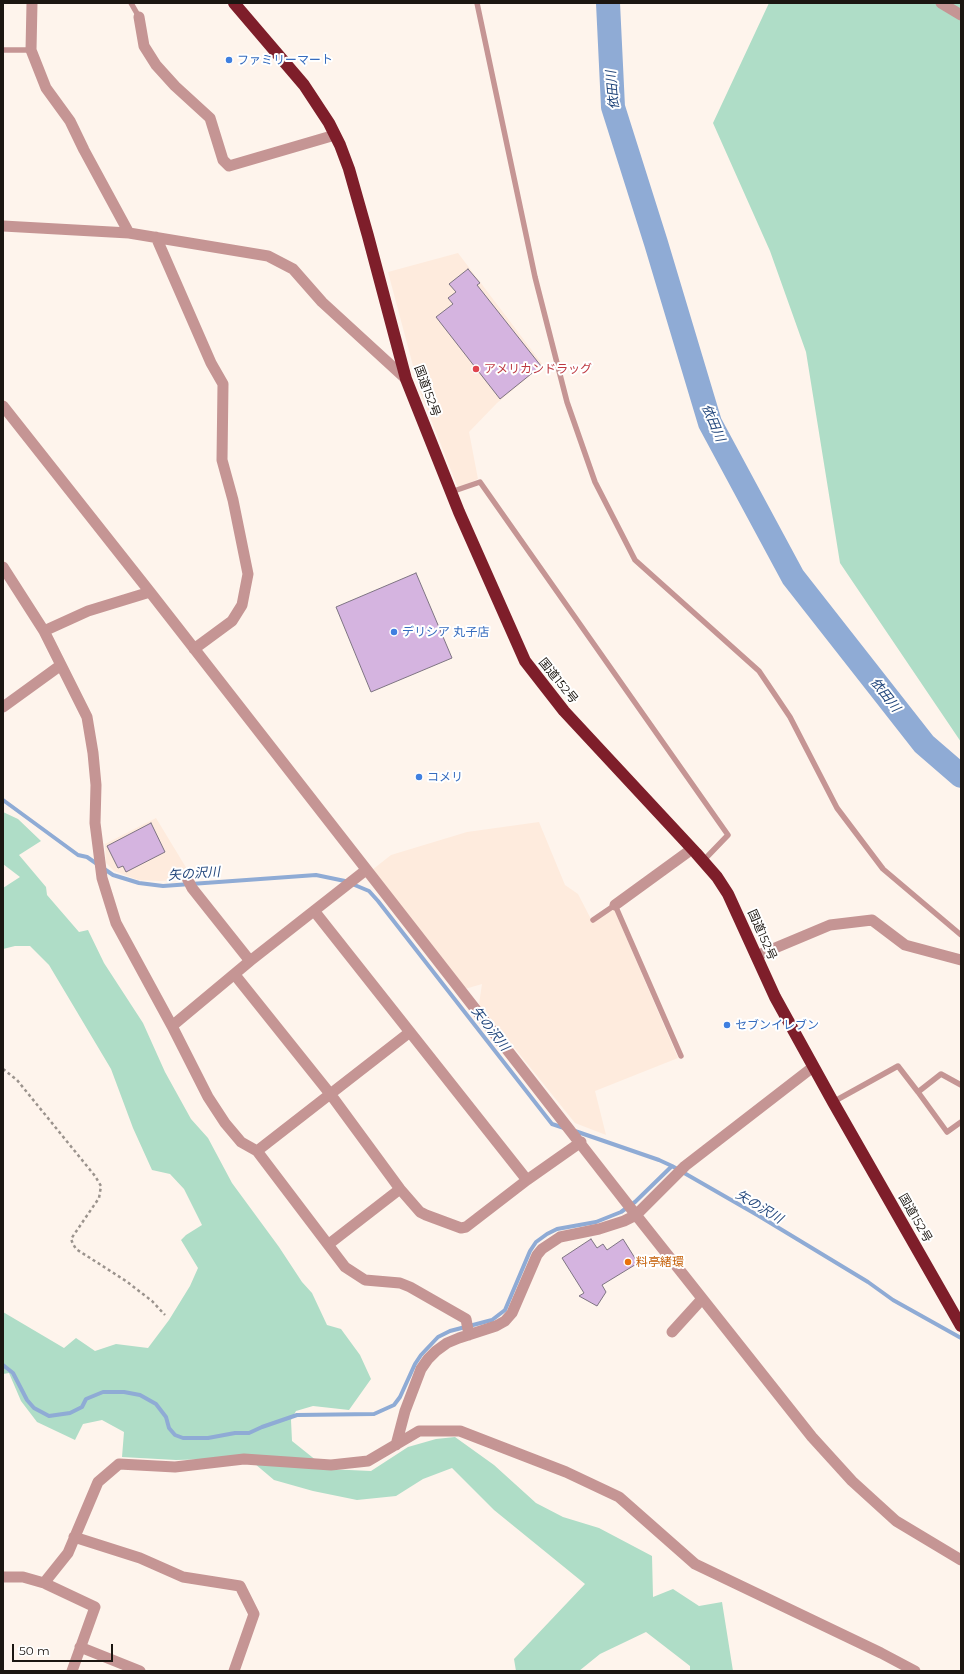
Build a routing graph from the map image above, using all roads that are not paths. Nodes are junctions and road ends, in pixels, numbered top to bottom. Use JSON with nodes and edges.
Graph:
{"nodes":[{"id":1,"x":32,"y":3,"type":"edge"},
{"id":2,"x":131,"y":3,"type":"edge"},
{"id":3,"x":234,"y":3,"type":"edge"},
{"id":4,"x":477,"y":3,"type":"edge"},
{"id":5,"x":941,"y":3,"type":"edge"},
{"id":6,"x":961,"y":14,"type":"edge"},
{"id":7,"x":139,"y":17,"type":"joint"},
{"id":8,"x":3,"y":50,"type":"edge"},
{"id":9,"x":31,"y":50,"type":"junction"},
{"id":10,"x":335,"y":135,"type":"junction"},
{"id":11,"x":3,"y":226,"type":"edge"},
{"id":12,"x":129,"y":233,"type":"junction"},
{"id":13,"x":156,"y":237,"type":"junction"},
{"id":14,"x":406,"y":379,"type":"junction"},
{"id":15,"x":3,"y":406,"type":"edge"},
{"id":16,"x":451,"y":492,"type":"junction"},
{"id":17,"x":3,"y":567,"type":"edge"},
{"id":18,"x":150,"y":592,"type":"junction"},
{"id":19,"x":44,"y":630,"type":"junction"},
{"id":20,"x":194,"y":649,"type":"junction"},
{"id":21,"x":61,"y":665,"type":"junction"},
{"id":22,"x":3,"y":707,"type":"edge"},
{"id":23,"x":692,"y":849,"type":"junction"},
{"id":24,"x":703,"y":861,"type":"junction"},
{"id":25,"x":366,"y":870,"type":"junction"},
{"id":26,"x":189,"y":881,"type":"dead end"},
{"id":27,"x":614,"y":905,"type":"junction"},
{"id":28,"x":314,"y":912,"type":"junction"},
{"id":29,"x":593,"y":920,"type":"dead end"},
{"id":30,"x":961,"y":935,"type":"edge"},
{"id":31,"x":756,"y":956,"type":"junction"},
{"id":32,"x":961,"y":960,"type":"edge"},
{"id":33,"x":250,"y":961,"type":"junction"},
{"id":34,"x":235,"y":975,"type":"junction"},
{"id":35,"x":172,"y":1026,"type":"junction"},
{"id":36,"x":410,"y":1032,"type":"junction"},
{"id":37,"x":681,"y":1056,"type":"dead end"},
{"id":38,"x":813,"y":1067,"type":"junction"},
{"id":39,"x":961,"y":1085,"type":"edge"},
{"id":40,"x":918,"y":1092,"type":"junction"},
{"id":41,"x":331,"y":1095,"type":"junction"},
{"id":42,"x":833,"y":1102,"type":"junction"},
{"id":43,"x":961,"y":1122,"type":"edge"},
{"id":44,"x":578,"y":1140,"type":"junction"},
{"id":45,"x":257,"y":1151,"type":"junction"},
{"id":46,"x":527,"y":1180,"type":"junction"},
{"id":47,"x":400,"y":1188,"type":"junction"},
{"id":48,"x":632,"y":1209,"type":"junction"},
{"id":49,"x":329,"y":1244,"type":"junction"},
{"id":50,"x":702,"y":1299,"type":"junction"},
{"id":51,"x":960,"y":1325,"type":"edge"},
{"id":52,"x":468,"y":1329,"type":"junction"},
{"id":53,"x":672,"y":1332,"type":"dead end"},
{"id":54,"x":396,"y":1445,"type":"junction"},
{"id":55,"x":74,"y":1537,"type":"junction"},
{"id":56,"x":961,"y":1560,"type":"edge"},
{"id":57,"x":3,"y":1577,"type":"edge"},
{"id":58,"x":44,"y":1583,"type":"junction"},
{"id":59,"x":80,"y":1647,"type":"junction"},
{"id":60,"x":72,"y":1671,"type":"edge"},
{"id":61,"x":140,"y":1671,"type":"edge"},
{"id":62,"x":234,"y":1671,"type":"edge"},
{"id":63,"x":914,"y":1671,"type":"edge"}],
"edges":[{"from":1,"to":9,"type":"street"},
{"from":2,"to":7,"type":"lane"},
{"from":3,"to":10,"type":"highway","name":"国道152号"},
{"from":4,"to":30,"type":"lane"},
{"from":5,"to":6,"type":"street"},
{"from":7,"to":10,"type":"street"},
{"from":8,"to":9,"type":"lane"},
{"from":9,"to":12,"type":"street"},
{"from":10,"to":14,"type":"highway","name":"国道152号"},
{"from":11,"to":12,"type":"street"},
{"from":12,"to":13,"type":"street"},
{"from":13,"to":14,"type":"street"},
{"from":13,"to":20,"type":"street"},
{"from":14,"to":16,"type":"highway","name":"国道152号"},
{"from":15,"to":18,"type":"street"},
{"from":16,"to":23,"type":"highway","name":"国道152号"},
{"from":16,"to":24,"type":"lane"},
{"from":17,"to":19,"type":"street"},
{"from":18,"to":19,"type":"street"},
{"from":18,"to":20,"type":"street"},
{"from":19,"to":21,"type":"street"},
{"from":20,"to":25,"type":"street"},
{"from":21,"to":22,"type":"street"},
{"from":21,"to":35,"type":"street"},
{"from":23,"to":24,"type":"highway","name":"国道152号"},
{"from":23,"to":27,"type":"street"},
{"from":24,"to":31,"type":"highway","name":"国道152号"},
{"from":25,"to":28,"type":"street"},
{"from":25,"to":44,"type":"street"},
{"from":26,"to":33,"type":"street"},
{"from":27,"to":29,"type":"lane"},
{"from":27,"to":37,"type":"lane"},
{"from":28,"to":33,"type":"street"},
{"from":28,"to":36,"type":"street"},
{"from":31,"to":32,"type":"street"},
{"from":31,"to":38,"type":"highway","name":"国道152号"},
{"from":33,"to":34,"type":"street"},
{"from":34,"to":35,"type":"street"},
{"from":34,"to":41,"type":"street"},
{"from":35,"to":45,"type":"street"},
{"from":36,"to":41,"type":"street"},
{"from":36,"to":46,"type":"street"},
{"from":38,"to":42,"type":"highway","name":"国道152号"},
{"from":38,"to":48,"type":"street"},
{"from":39,"to":40,"type":"lane"},
{"from":40,"to":42,"type":"lane"},
{"from":40,"to":43,"type":"lane"},
{"from":41,"to":45,"type":"street"},
{"from":41,"to":47,"type":"street"},
{"from":42,"to":51,"type":"highway","name":"国道152号"},
{"from":44,"to":46,"type":"street"},
{"from":44,"to":48,"type":"street"},
{"from":45,"to":49,"type":"street"},
{"from":46,"to":47,"type":"street"},
{"from":47,"to":49,"type":"street"},
{"from":48,"to":50,"type":"street"},
{"from":48,"to":52,"type":"street"},
{"from":49,"to":52,"type":"street"},
{"from":50,"to":53,"type":"street"},
{"from":50,"to":56,"type":"street"},
{"from":52,"to":54,"type":"street"},
{"from":54,"to":55,"type":"street"},
{"from":54,"to":63,"type":"street"},
{"from":55,"to":58,"type":"street"},
{"from":55,"to":62,"type":"street"},
{"from":57,"to":58,"type":"street"},
{"from":58,"to":59,"type":"street"},
{"from":59,"to":60,"type":"street"},
{"from":59,"to":61,"type":"street"}]}
